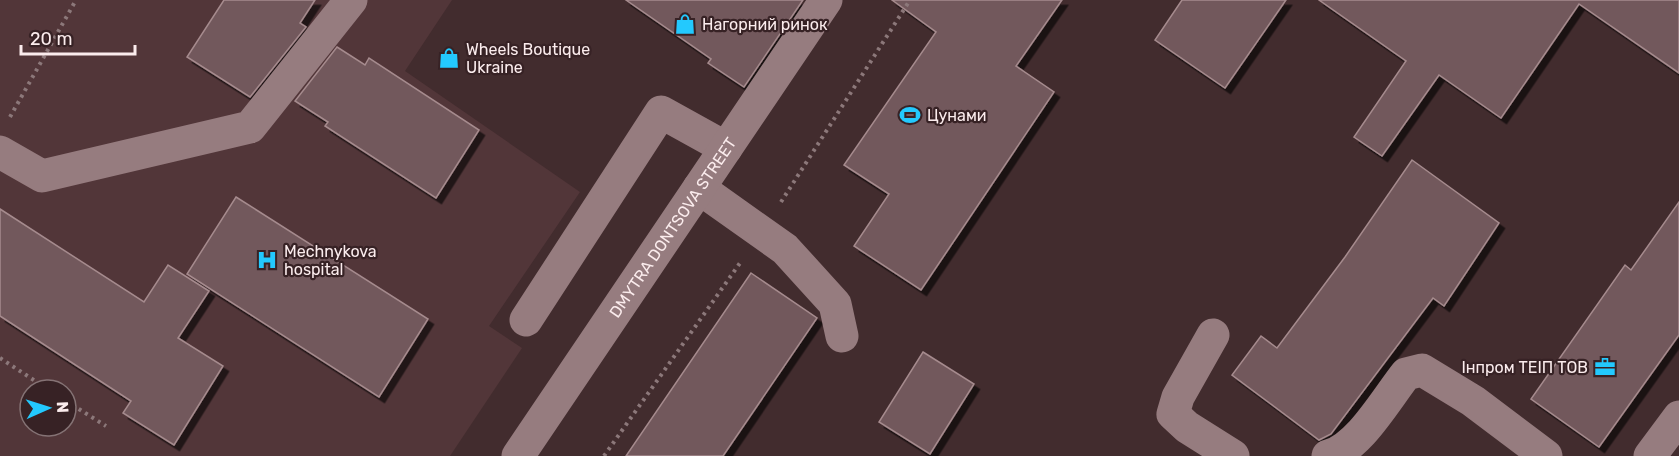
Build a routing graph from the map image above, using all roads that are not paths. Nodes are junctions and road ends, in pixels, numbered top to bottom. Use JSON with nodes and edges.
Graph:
{"nodes":[{"id":1,"x":351,"y":0,"type":"edge"},
{"id":2,"x":826,"y":0,"type":"edge"},
{"id":3,"x":4,"y":137,"type":"edge"},
{"id":4,"x":726,"y":148,"type":"junction"},
{"id":5,"x":699,"y":188,"type":"junction"},
{"id":6,"x":526,"y":320,"type":"dead end"},
{"id":7,"x":1213,"y":335,"type":"dead end"},
{"id":8,"x":842,"y":336,"type":"dead end"},
{"id":9,"x":1679,"y":417,"type":"edge"},
{"id":10,"x":518,"y":456,"type":"edge"},
{"id":11,"x":1233,"y":456,"type":"edge"},
{"id":12,"x":1328,"y":456,"type":"edge"},
{"id":13,"x":1546,"y":456,"type":"edge"},
{"id":14,"x":1650,"y":456,"type":"edge"}],
"edges":[{"from":1,"to":3,"type":"street"},
{"from":2,"to":4,"type":"street","name":"DMYTRA DONTSOVA STREET"},
{"from":4,"to":5,"type":"street","name":"DMYTRA DONTSOVA STREET"},
{"from":4,"to":6,"type":"street"},
{"from":5,"to":8,"type":"street"},
{"from":5,"to":10,"type":"street","name":"DMYTRA DONTSOVA STREET"},
{"from":7,"to":11,"type":"street"},
{"from":9,"to":14,"type":"street"},
{"from":12,"to":13,"type":"street"}]}
